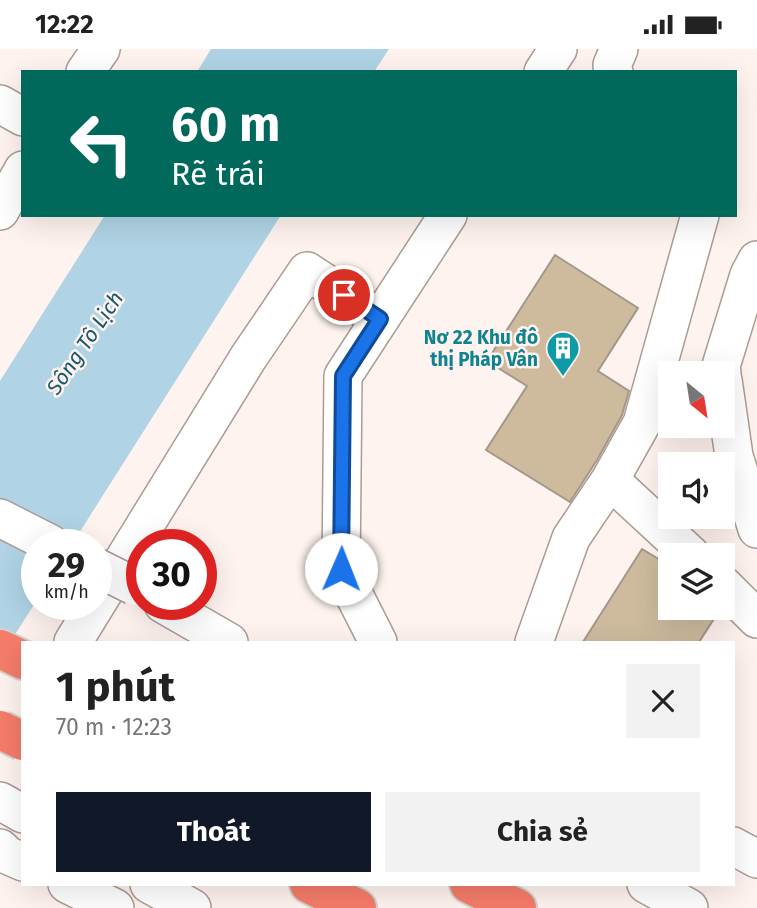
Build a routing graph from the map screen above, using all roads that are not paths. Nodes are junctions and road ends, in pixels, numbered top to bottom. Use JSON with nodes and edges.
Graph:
{"nodes":[{"id":1,"x":101,"y":49,"type":"edge"},
{"id":2,"x":558,"y":49,"type":"edge"},
{"id":3,"x":619,"y":49,"type":"edge"},
{"id":4,"x":86,"y":70,"type":"edge"},
{"id":5,"x":544,"y":70,"type":"edge"},
{"id":6,"x":613,"y":70,"type":"edge"},
{"id":7,"x":0,"y":104,"type":"edge"},
{"id":8,"x":21,"y":116,"type":"edge"},
{"id":9,"x":21,"y":174,"type":"edge"},
{"id":10,"x":0,"y":211,"type":"edge"},
{"id":11,"x":447,"y":217,"type":"edge"},
{"id":12,"x":699,"y":217,"type":"edge"},
{"id":13,"x":757,"y":260,"type":"edge"},
{"id":14,"x":380,"y":319,"type":"junction"},
{"id":15,"x":722,"y":361,"type":"edge"},
{"id":16,"x":731,"y":438,"type":"edge"},
{"id":17,"x":610,"y":480,"type":"junction"},
{"id":18,"x":0,"y":518,"type":"edge"},
{"id":19,"x":22,"y":529,"type":"edge"},
{"id":20,"x":757,"y":529,"type":"edge"},
{"id":21,"x":678,"y":543,"type":"edge"},
{"id":22,"x":735,"y":597,"type":"edge"},
{"id":23,"x":757,"y":619,"type":"edge"},
{"id":24,"x":191,"y":620,"type":"edge"},
{"id":25,"x":74,"y":641,"type":"edge"},
{"id":26,"x":227,"y":641,"type":"edge"},
{"id":27,"x":377,"y":641,"type":"edge"},
{"id":28,"x":534,"y":641,"type":"edge"},
{"id":29,"x":0,"y":649,"type":"edge"},
{"id":30,"x":21,"y":659,"type":"edge"},
{"id":31,"x":21,"y":721,"type":"edge"},
{"id":32,"x":0,"y":730,"type":"edge"},
{"id":33,"x":21,"y":740,"type":"edge"},
{"id":34,"x":0,"y":752,"type":"edge"},
{"id":35,"x":0,"y":801,"type":"edge"},
{"id":36,"x":21,"y":813,"type":"edge"},
{"id":37,"x":735,"y":847,"type":"edge"},
{"id":38,"x":0,"y":848,"type":"edge"},
{"id":39,"x":757,"y":859,"type":"edge"},
{"id":40,"x":21,"y":861,"type":"edge"},
{"id":41,"x":71,"y":886,"type":"edge"},
{"id":42,"x":153,"y":886,"type":"edge"},
{"id":43,"x":313,"y":886,"type":"edge"},
{"id":44,"x":472,"y":886,"type":"edge"},
{"id":45,"x":650,"y":886,"type":"edge"},
{"id":46,"x":115,"y":908,"type":"edge"},
{"id":47,"x":192,"y":908,"type":"edge"},
{"id":48,"x":357,"y":908,"type":"edge"},
{"id":49,"x":517,"y":908,"type":"edge"},
{"id":50,"x":689,"y":908,"type":"edge"}],
"edges":[{"from":1,"to":4,"type":"street"},
{"from":2,"to":5,"type":"street"},
{"from":3,"to":6,"type":"street"},
{"from":7,"to":8,"type":"street"},
{"from":9,"to":10,"type":"street"},
{"from":11,"to":14,"type":"street"},
{"from":12,"to":17,"type":"street"},
{"from":13,"to":15,"type":"street"},
{"from":14,"to":25,"type":"street"},
{"from":14,"to":27,"type":"street"},
{"from":16,"to":20,"type":"street"},
{"from":17,"to":21,"type":"street"},
{"from":17,"to":28,"type":"street"},
{"from":18,"to":19,"type":"street"},
{"from":22,"to":23,"type":"street"},
{"from":24,"to":26,"type":"street"},
{"from":29,"to":30,"type":"highway"},
{"from":31,"to":34,"type":"street"},
{"from":32,"to":33,"type":"highway","bridge":true},
{"from":35,"to":36,"type":"street"},
{"from":37,"to":39,"type":"street"},
{"from":38,"to":40,"type":"street"},
{"from":41,"to":46,"type":"street"},
{"from":42,"to":47,"type":"street"},
{"from":43,"to":48,"type":"highway"},
{"from":44,"to":49,"type":"highway"},
{"from":45,"to":50,"type":"street"}]}
